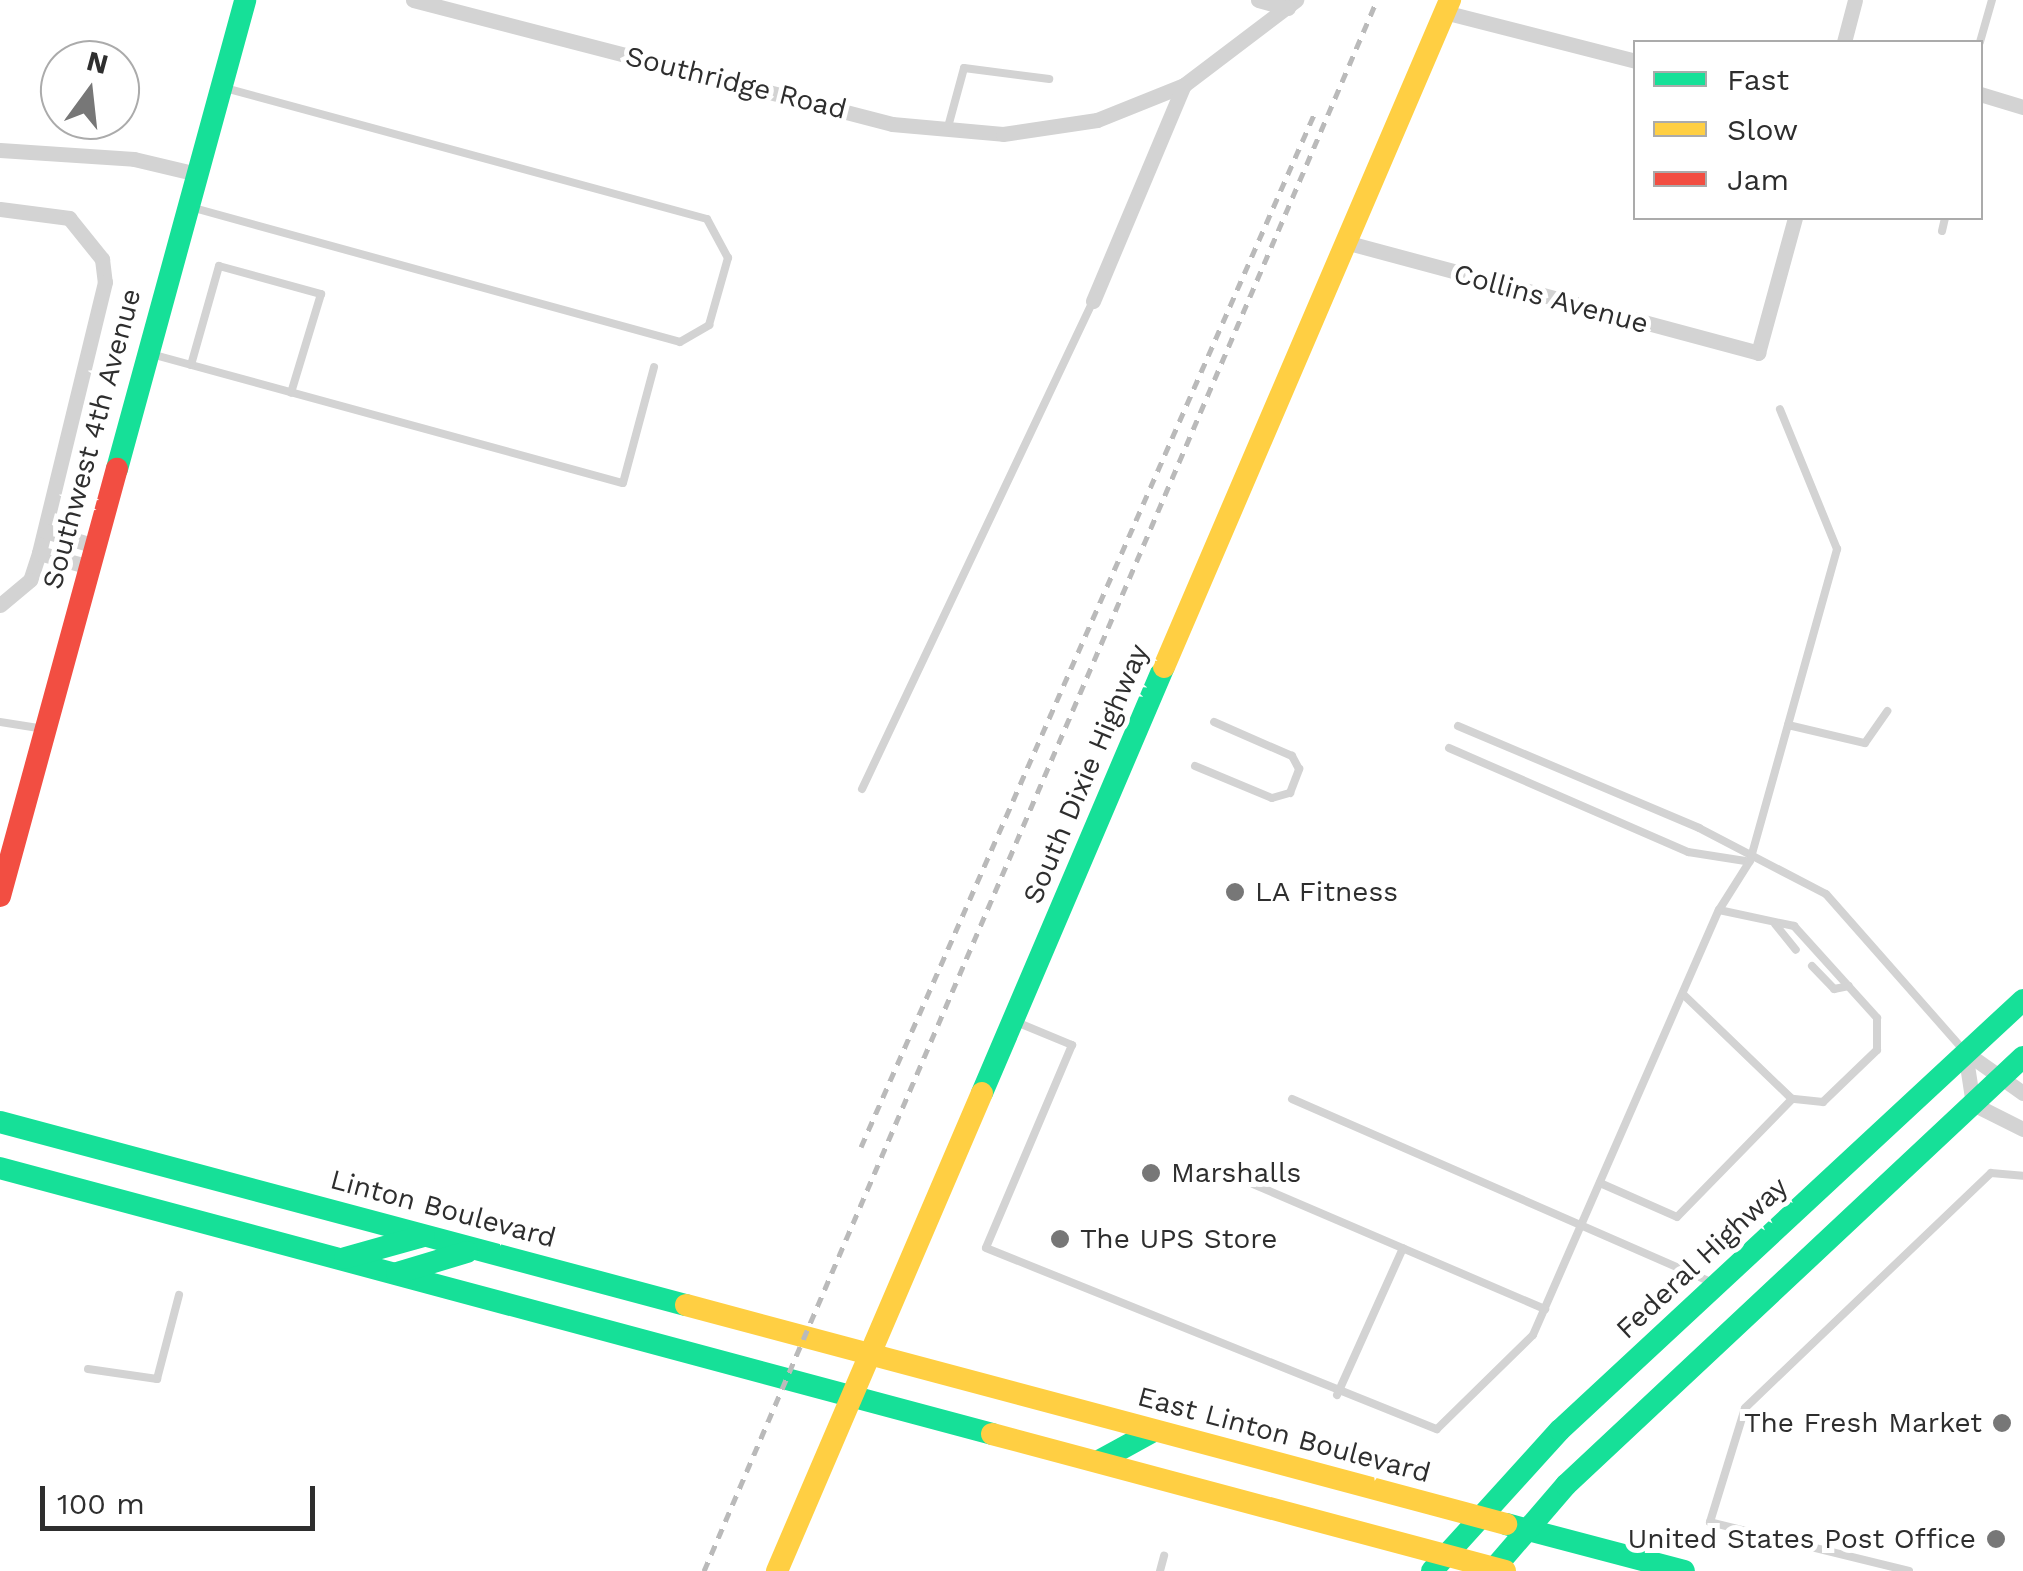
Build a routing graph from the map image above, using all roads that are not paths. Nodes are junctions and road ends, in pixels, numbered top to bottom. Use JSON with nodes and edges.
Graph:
{"nodes":[{"id":1,"x":244,"y":0,"type":"edge"},
{"id":2,"x":413,"y":0,"type":"edge"},
{"id":3,"x":1258,"y":0,"type":"edge"},
{"id":4,"x":1855,"y":0,"type":"edge"},
{"id":5,"x":1992,"y":0,"type":"edge"},
{"id":6,"x":1292,"y":4,"type":"edge"},
{"id":7,"x":1447,"y":6,"type":"edge"},
{"id":8,"x":1845,"y":40,"type":"edge"},
{"id":9,"x":1981,"y":40,"type":"edge"},
{"id":10,"x":1633,"y":60,"type":"edge"},
{"id":11,"x":1049,"y":79,"type":"dead end"},
{"id":12,"x":1184,"y":86,"type":"junction"},
{"id":13,"x":220,"y":87,"type":"junction"},
{"id":14,"x":1983,"y":95,"type":"edge"},
{"id":15,"x":2023,"y":106,"type":"edge"},
{"id":16,"x":947,"y":132,"type":"junction"},
{"id":17,"x":0,"y":150,"type":"edge"},
{"id":18,"x":197,"y":174,"type":"junction"},
{"id":19,"x":187,"y":206,"type":"junction"},
{"id":20,"x":0,"y":209,"type":"edge"},
{"id":21,"x":1794,"y":220,"type":"edge"},
{"id":22,"x":1945,"y":220,"type":"edge"},
{"id":23,"x":1942,"y":231,"type":"dead end"},
{"id":24,"x":1345,"y":242,"type":"junction"},
{"id":25,"x":1093,"y":301,"type":"joint"},
{"id":26,"x":146,"y":353,"type":"junction"},
{"id":27,"x":191,"y":366,"type":"junction"},
{"id":28,"x":654,"y":367,"type":"dead end"},
{"id":29,"x":291,"y":393,"type":"junction"},
{"id":30,"x":1780,"y":409,"type":"dead end"},
{"id":31,"x":45,"y":531,"type":"junction"},
{"id":32,"x":38,"y":554,"type":"junction"},
{"id":33,"x":89,"y":555,"type":"junction"},
{"id":34,"x":0,"y":605,"type":"edge"},
{"id":35,"x":1887,"y":711,"type":"dead end"},
{"id":36,"x":0,"y":722,"type":"edge"},
{"id":37,"x":1214,"y":722,"type":"dead end"},
{"id":38,"x":1788,"y":725,"type":"junction"},
{"id":39,"x":1458,"y":726,"type":"dead end"},
{"id":40,"x":44,"y":729,"type":"junction"},
{"id":41,"x":1448,"y":748,"type":"dead end"},
{"id":42,"x":1195,"y":766,"type":"dead end"},
{"id":43,"x":862,"y":789,"type":"dead end"},
{"id":44,"x":1750,"y":862,"type":"junction"},
{"id":45,"x":0,"y":896,"type":"edge"},
{"id":46,"x":1720,"y":910,"type":"junction"},
{"id":47,"x":1776,"y":924,"type":"junction"},
{"id":48,"x":1796,"y":950,"type":"dead end"},
{"id":49,"x":1812,"y":966,"type":"dead end"},
{"id":50,"x":1849,"y":986,"type":"junction"},
{"id":51,"x":1683,"y":994,"type":"junction"},
{"id":52,"x":2023,"y":1000,"type":"edge"},
{"id":53,"x":1013,"y":1021,"type":"junction"},
{"id":54,"x":1966,"y":1052,"type":"junction"},
{"id":55,"x":2023,"y":1057,"type":"edge"},
{"id":56,"x":1998,"y":1080,"type":"junction"},
{"id":57,"x":2023,"y":1093,"type":"edge"},
{"id":58,"x":1292,"y":1099,"type":"dead end"},
{"id":59,"x":1792,"y":1099,"type":"junction"},
{"id":60,"x":1973,"y":1104,"type":"junction"},
{"id":61,"x":0,"y":1122,"type":"edge"},
{"id":62,"x":2023,"y":1130,"type":"edge"},
{"id":63,"x":0,"y":1168,"type":"edge"},
{"id":64,"x":2023,"y":1176,"type":"edge"},
{"id":65,"x":1600,"y":1183,"type":"junction"},
{"id":66,"x":1253,"y":1184,"type":"dead end"},
{"id":67,"x":1585,"y":1219,"type":"junction"},
{"id":68,"x":424,"y":1236,"type":"junction"},
{"id":69,"x":1403,"y":1248,"type":"junction"},
{"id":70,"x":481,"y":1251,"type":"junction"},
{"id":71,"x":341,"y":1259,"type":"junction"},
{"id":72,"x":397,"y":1273,"type":"junction"},
{"id":73,"x":1718,"y":1285,"type":"junction"},
{"id":74,"x":179,"y":1295,"type":"dead end"},
{"id":75,"x":1545,"y":1309,"type":"junction"},
{"id":76,"x":871,"y":1355,"type":"junction"},
{"id":77,"x":88,"y":1369,"type":"dead end"},
{"id":78,"x":854,"y":1394,"type":"junction"},
{"id":79,"x":1337,"y":1396,"type":"junction"},
{"id":80,"x":1152,"y":1432,"type":"junction"},
{"id":81,"x":1098,"y":1461,"type":"junction"},
{"id":82,"x":1477,"y":1517,"type":"junction"},
{"id":83,"x":1526,"y":1530,"type":"junction"},
{"id":84,"x":1164,"y":1556,"type":"dead end"},
{"id":85,"x":1438,"y":1564,"type":"edge"},
{"id":86,"x":1497,"y":1570,"type":"edge"},
{"id":87,"x":777,"y":1571,"type":"edge"},
{"id":88,"x":1160,"y":1571,"type":"edge"},
{"id":89,"x":1684,"y":1571,"type":"edge"},
{"id":90,"x":1909,"y":1571,"type":"edge"}],
"edges":[{"from":1,"to":13,"type":"main road","name":"Southwest 4th Avenue"},
{"from":2,"to":16,"type":"street","name":"Southridge Road"},
{"from":3,"to":6,"type":"street"},
{"from":4,"to":8,"type":"street"},
{"from":5,"to":9,"type":"lane"},
{"from":6,"to":12,"type":"street"},
{"from":7,"to":10,"type":"street"},
{"from":7,"to":24,"type":"main road","name":"South Dixie Highway"},
{"from":11,"to":16,"type":"lane"},
{"from":12,"to":16,"type":"street","name":"Southridge Road"},
{"from":12,"to":25,"type":"street"},
{"from":13,"to":18,"type":"main road","name":"Southwest 4th Avenue"},
{"from":13,"to":19,"type":"lane"},
{"from":14,"to":15,"type":"street"},
{"from":17,"to":18,"type":"street"},
{"from":18,"to":19,"type":"main road","name":"Southwest 4th Avenue"},
{"from":19,"to":26,"type":"main road","name":"Southwest 4th Avenue"},
{"from":20,"to":31,"type":"street"},
{"from":21,"to":24,"type":"street","name":"Collins Avenue"},
{"from":22,"to":23,"type":"lane"},
{"from":24,"to":53,"type":"main road","name":"South Dixie Highway"},
{"from":25,"to":43,"type":"lane"},
{"from":26,"to":27,"type":"lane"},
{"from":26,"to":33,"type":"main road","name":"Southwest 4th Avenue"},
{"from":27,"to":29,"type":"lane"},
{"from":27,"to":29,"type":"lane"},
{"from":28,"to":29,"type":"lane"},
{"from":30,"to":38,"type":"lane"},
{"from":31,"to":32,"type":"street"},
{"from":31,"to":33,"type":"street"},
{"from":32,"to":33,"type":"street"},
{"from":32,"to":34,"type":"street"},
{"from":33,"to":40,"type":"main road","name":"Southwest 4th Avenue"},
{"from":35,"to":38,"type":"lane"},
{"from":36,"to":40,"type":"lane"},
{"from":37,"to":42,"type":"lane"},
{"from":38,"to":44,"type":"lane"},
{"from":39,"to":44,"type":"lane"},
{"from":40,"to":45,"type":"main road","name":"Southwest 4th Avenue"},
{"from":41,"to":44,"type":"lane"},
{"from":44,"to":46,"type":"lane"},
{"from":44,"to":54,"type":"lane"},
{"from":46,"to":47,"type":"lane"},
{"from":46,"to":51,"type":"lane"},
{"from":47,"to":48,"type":"lane"},
{"from":47,"to":50,"type":"lane"},
{"from":49,"to":50,"type":"lane"},
{"from":50,"to":59,"type":"lane"},
{"from":51,"to":59,"type":"lane"},
{"from":51,"to":65,"type":"lane"},
{"from":52,"to":54,"type":"main road","name":"Federal Highway"},
{"from":53,"to":76,"type":"main road","name":"South Dixie Highway"},
{"from":53,"to":79,"type":"lane"},
{"from":54,"to":56,"type":"street"},
{"from":54,"to":60,"type":"street"},
{"from":54,"to":73,"type":"main road","name":"Federal Highway"},
{"from":55,"to":56,"type":"main road"},
{"from":56,"to":57,"type":"street"},
{"from":56,"to":60,"type":"main road"},
{"from":58,"to":67,"type":"lane"},
{"from":59,"to":65,"type":"lane"},
{"from":60,"to":62,"type":"street"},
{"from":60,"to":83,"type":"main road"},
{"from":61,"to":68,"type":"main road","name":"Linton Boulevard"},
{"from":63,"to":71,"type":"main road"},
{"from":64,"to":90,"type":"lane"},
{"from":65,"to":67,"type":"lane"},
{"from":66,"to":69,"type":"lane"},
{"from":67,"to":73,"type":"lane"},
{"from":67,"to":75,"type":"lane"},
{"from":68,"to":70,"type":"main road","name":"Linton Boulevard"},
{"from":68,"to":71,"type":"main road"},
{"from":69,"to":75,"type":"lane"},
{"from":69,"to":79,"type":"lane"},
{"from":70,"to":72,"type":"main road"},
{"from":70,"to":76,"type":"main road","name":"Linton Boulevard"},
{"from":71,"to":72,"type":"main road"},
{"from":72,"to":78,"type":"main road"},
{"from":73,"to":82,"type":"main road","name":"Federal Highway"},
{"from":74,"to":77,"type":"lane"},
{"from":75,"to":79,"type":"lane"},
{"from":76,"to":78,"type":"main road","name":"South Dixie Highway"},
{"from":76,"to":80,"type":"main road","name":"East Linton Boulevard"},
{"from":78,"to":81,"type":"main road"},
{"from":78,"to":87,"type":"main road","name":"South Dixie Highway"},
{"from":80,"to":81,"type":"main road"},
{"from":80,"to":82,"type":"main road","name":"East Linton Boulevard"},
{"from":81,"to":85,"type":"main road"},
{"from":82,"to":83,"type":"main road","name":"East Linton Boulevard"},
{"from":82,"to":85,"type":"main road","name":"Federal Highway"},
{"from":83,"to":86,"type":"main road"},
{"from":83,"to":89,"type":"main road","name":"East Linton Boulevard"},
{"from":84,"to":88,"type":"lane"},
{"from":85,"to":86,"type":"main road"}]}
